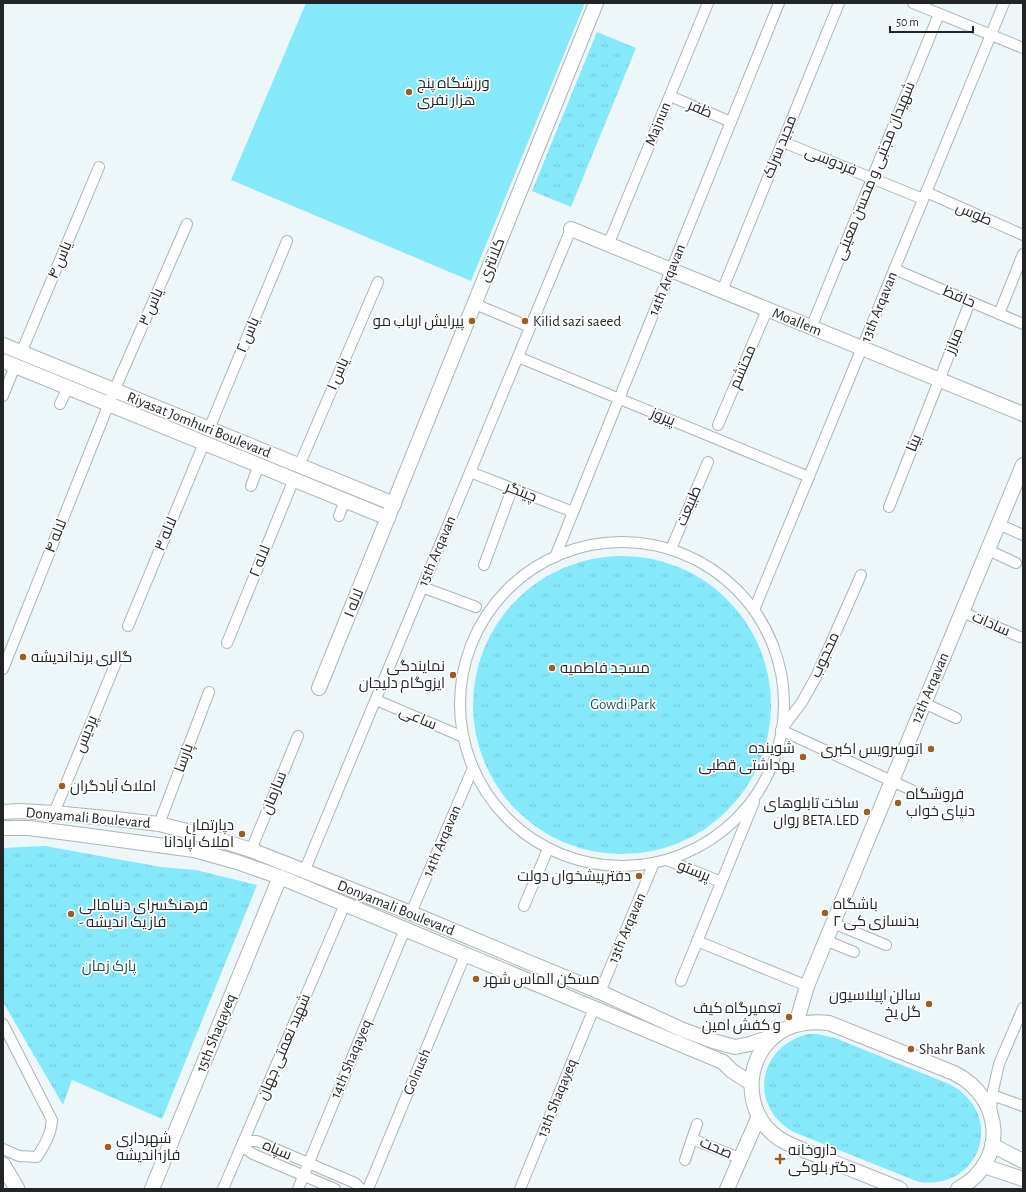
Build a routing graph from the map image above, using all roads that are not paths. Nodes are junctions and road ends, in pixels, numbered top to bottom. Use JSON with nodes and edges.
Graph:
{"nodes":[{"id":1,"x":596,"y":3,"type":"edge"},
{"id":2,"x":708,"y":3,"type":"edge"},
{"id":3,"x":779,"y":3,"type":"edge"},
{"id":4,"x":839,"y":3,"type":"edge"},
{"id":5,"x":913,"y":3,"type":"edge"},
{"id":6,"x":1004,"y":3,"type":"edge"},
{"id":7,"x":939,"y":14,"type":"junction"},
{"id":8,"x":991,"y":35,"type":"junction"},
{"id":9,"x":1023,"y":48,"type":"edge"},
{"id":10,"x":670,"y":96,"type":"junction"},
{"id":11,"x":731,"y":122,"type":"junction"},
{"id":12,"x":783,"y":142,"type":"junction"},
{"id":13,"x":99,"y":167,"type":"dead end"},
{"id":14,"x":872,"y":177,"type":"junction"},
{"id":15,"x":925,"y":196,"type":"junction"},
{"id":16,"x":187,"y":224,"type":"dead end"},
{"id":17,"x":571,"y":229,"type":"joint"},
{"id":18,"x":1023,"y":235,"type":"edge"},
{"id":19,"x":287,"y":241,"type":"dead end"},
{"id":20,"x":608,"y":245,"type":"junction"},
{"id":21,"x":1023,"y":254,"type":"edge"},
{"id":22,"x":894,"y":269,"type":"junction"},
{"id":23,"x":670,"y":270,"type":"junction"},
{"id":24,"x":378,"y":282,"type":"dead end"},
{"id":25,"x":722,"y":292,"type":"junction"},
{"id":26,"x":970,"y":302,"type":"junction"},
{"id":27,"x":474,"y":304,"type":"junction"},
{"id":28,"x":767,"y":310,"type":"junction"},
{"id":29,"x":999,"y":314,"type":"junction"},
{"id":30,"x":1023,"y":324,"type":"edge"},
{"id":31,"x":530,"y":327,"type":"junction"},
{"id":32,"x":811,"y":328,"type":"junction"},
{"id":33,"x":3,"y":345,"type":"edge"},
{"id":34,"x":862,"y":348,"type":"junction"},
{"id":35,"x":21,"y":352,"type":"junction"},
{"id":36,"x":518,"y":357,"type":"junction"},
{"id":37,"x":9,"y":364,"type":"edge"},
{"id":38,"x":939,"y":380,"type":"junction"},
{"id":39,"x":94,"y":382,"type":"junction"},
{"id":40,"x":68,"y":387,"type":"junction"},
{"id":41,"x":114,"y":391,"type":"junction"},
{"id":42,"x":3,"y":396,"type":"edge"},
{"id":43,"x":88,"y":396,"type":"junction"},
{"id":44,"x":128,"y":396,"type":"junction"},
{"id":45,"x":619,"y":399,"type":"junction"},
{"id":46,"x":60,"y":404,"type":"dead end"},
{"id":47,"x":109,"y":404,"type":"junction"},
{"id":48,"x":123,"y":410,"type":"junction"},
{"id":49,"x":1023,"y":414,"type":"edge"},
{"id":50,"x":718,"y":424,"type":"dead end"},
{"id":51,"x":209,"y":429,"type":"junction"},
{"id":52,"x":204,"y":443,"type":"junction"},
{"id":53,"x":708,"y":462,"type":"dead end"},
{"id":54,"x":1023,"y":464,"type":"edge"},
{"id":55,"x":259,"y":465,"type":"junction"},
{"id":56,"x":299,"y":466,"type":"junction"},
{"id":57,"x":470,"y":472,"type":"junction"},
{"id":58,"x":809,"y":477,"type":"junction"},
{"id":59,"x":294,"y":479,"type":"junction"},
{"id":60,"x":251,"y":486,"type":"dead end"},
{"id":61,"x":512,"y":489,"type":"junction"},
{"id":62,"x":345,"y":500,"type":"junction"},
{"id":63,"x":394,"y":504,"type":"junction"},
{"id":64,"x":889,"y":507,"type":"dead end"},
{"id":65,"x":573,"y":512,"type":"junction"},
{"id":66,"x":339,"y":516,"type":"dead end"},
{"id":67,"x":388,"y":518,"type":"junction"},
{"id":68,"x":998,"y":524,"type":"junction"},
{"id":69,"x":1023,"y":534,"type":"edge"},
{"id":70,"x":671,"y":549,"type":"junction"},
{"id":71,"x":988,"y":550,"type":"junction"},
{"id":72,"x":555,"y":556,"type":"junction"},
{"id":73,"x":1016,"y":562,"type":"dead end"},
{"id":74,"x":484,"y":565,"type":"dead end"},
{"id":75,"x":861,"y":575,"type":"dead end"},
{"id":76,"x":422,"y":587,"type":"junction"},
{"id":77,"x":476,"y":607,"type":"dead end"},
{"id":78,"x":754,"y":610,"type":"junction"},
{"id":79,"x":962,"y":612,"type":"junction"},
{"id":80,"x":128,"y":626,"type":"dead end"},
{"id":81,"x":1020,"y":637,"type":"dead end"},
{"id":82,"x":227,"y":644,"type":"dead end"},
{"id":83,"x":118,"y":655,"type":"dead end"},
{"id":84,"x":3,"y":669,"type":"edge"},
{"id":85,"x":319,"y":688,"type":"dead end"},
{"id":86,"x":209,"y":692,"type":"dead end"},
{"id":87,"x":376,"y":700,"type":"junction"},
{"id":88,"x":924,"y":703,"type":"junction"},
{"id":89,"x":956,"y":718,"type":"dead end"},
{"id":90,"x":781,"y":730,"type":"junction"},
{"id":91,"x":298,"y":736,"type":"dead end"},
{"id":92,"x":461,"y":736,"type":"junction"},
{"id":93,"x":473,"y":768,"type":"junction"},
{"id":94,"x":892,"y":781,"type":"junction"},
{"id":95,"x":760,"y":788,"type":"junction"},
{"id":96,"x":920,"y":794,"type":"dead end"},
{"id":97,"x":3,"y":812,"type":"edge"},
{"id":98,"x":54,"y":813,"type":"junction"},
{"id":99,"x":159,"y":824,"type":"junction"},
{"id":100,"x":3,"y":828,"type":"edge"},
{"id":101,"x":548,"y":849,"type":"junction"},
{"id":102,"x":251,"y":850,"type":"junction"},
{"id":103,"x":667,"y":860,"type":"junction"},
{"id":104,"x":654,"y":863,"type":"junction"},
{"id":105,"x":304,"y":872,"type":"junction"},
{"id":106,"x":280,"y":878,"type":"junction"},
{"id":107,"x":721,"y":882,"type":"junction"},
{"id":108,"x":345,"y":904,"type":"junction"},
{"id":109,"x":524,"y":906,"type":"dead end"},
{"id":110,"x":411,"y":913,"type":"junction"},
{"id":111,"x":833,"y":923,"type":"junction"},
{"id":112,"x":405,"y":929,"type":"junction"},
{"id":113,"x":697,"y":940,"type":"junction"},
{"id":114,"x":825,"y":940,"type":"junction"},
{"id":115,"x":886,"y":946,"type":"dead end"},
{"id":116,"x":854,"y":952,"type":"dead end"},
{"id":117,"x":465,"y":955,"type":"junction"},
{"id":118,"x":681,"y":981,"type":"dead end"},
{"id":119,"x":807,"y":986,"type":"junction"},
{"id":120,"x":600,"y":992,"type":"junction"},
{"id":121,"x":594,"y":1008,"type":"junction"},
{"id":122,"x":1023,"y":1008,"type":"edge"},
{"id":123,"x":3,"y":1024,"type":"edge"},
{"id":124,"x":796,"y":1024,"type":"junction"},
{"id":125,"x":776,"y":1035,"type":"junction"},
{"id":126,"x":751,"y":1083,"type":"junction"},
{"id":127,"x":992,"y":1095,"type":"junction"},
{"id":128,"x":1023,"y":1106,"type":"edge"},
{"id":129,"x":991,"y":1112,"type":"junction"},
{"id":130,"x":759,"y":1116,"type":"junction"},
{"id":131,"x":697,"y":1124,"type":"dead end"},
{"id":132,"x":692,"y":1139,"type":"junction"},
{"id":133,"x":243,"y":1142,"type":"junction"},
{"id":134,"x":992,"y":1145,"type":"junction"},
{"id":135,"x":3,"y":1149,"type":"edge"},
{"id":136,"x":739,"y":1158,"type":"junction"},
{"id":137,"x":685,"y":1160,"type":"dead end"},
{"id":138,"x":1023,"y":1161,"type":"edge"},
{"id":139,"x":308,"y":1163,"type":"junction"},
{"id":140,"x":3,"y":1165,"type":"edge"},
{"id":141,"x":984,"y":1166,"type":"junction"},
{"id":142,"x":303,"y":1175,"type":"junction"},
{"id":143,"x":1023,"y":1179,"type":"edge"},
{"id":144,"x":17,"y":1189,"type":"edge"},
{"id":145,"x":152,"y":1189,"type":"edge"},
{"id":146,"x":224,"y":1189,"type":"edge"},
{"id":147,"x":298,"y":1189,"type":"edge"},
{"id":148,"x":335,"y":1189,"type":"edge"},
{"id":149,"x":361,"y":1189,"type":"edge"},
{"id":150,"x":368,"y":1189,"type":"edge"},
{"id":151,"x":520,"y":1189,"type":"edge"},
{"id":152,"x":727,"y":1189,"type":"edge"},
{"id":153,"x":900,"y":1189,"type":"edge"},
{"id":154,"x":958,"y":1189,"type":"edge"}],
"edges":[{"from":1,"to":27,"type":"street","name":"کلانتری"},
{"from":2,"to":10,"type":"street","name":"Majnun"},
{"from":3,"to":11,"type":"street","name":"14th Arqavan"},
{"from":4,"to":12,"type":"street","name":"مجید سرلک"},
{"from":5,"to":7,"type":"street"},
{"from":6,"to":8,"type":"street","name":"13th Arqavan"},
{"from":7,"to":8,"type":"street"},
{"from":7,"to":14,"type":"street","name":"شهیدان مجتبی و محسن معینی"},
{"from":8,"to":9,"type":"street"},
{"from":8,"to":15,"type":"street","name":"13th Arqavan"},
{"from":10,"to":11,"type":"street","name":"ظفر"},
{"from":10,"to":20,"type":"street","name":"Majnun"},
{"from":11,"to":23,"type":"street","name":"14th Arqavan"},
{"from":12,"to":14,"type":"street","name":"فردوسی"},
{"from":12,"to":25,"type":"street","name":"مجید سرلک"},
{"from":13,"to":35,"type":"street","name":"یاس ۴"},
{"from":14,"to":15,"type":"street","name":"فردوسی"},
{"from":14,"to":32,"type":"street","name":"شهیدان مجتبی و محسن معینی"},
{"from":15,"to":18,"type":"street","name":"طوس"},
{"from":15,"to":22,"type":"street","name":"13th Arqavan"},
{"from":16,"to":41,"type":"street","name":"یاس ۳"},
{"from":17,"to":20,"type":"street","name":"Moallem"},
{"from":17,"to":31,"type":"street","name":"15th Arqavan"},
{"from":19,"to":51,"type":"street","name":"یاس ۲"},
{"from":20,"to":23,"type":"street","name":"Moallem"},
{"from":21,"to":29,"type":"street"},
{"from":22,"to":26,"type":"street","name":"حافظ"},
{"from":22,"to":34,"type":"street","name":"13th Arqavan"},
{"from":23,"to":25,"type":"street","name":"Moallem"},
{"from":23,"to":45,"type":"street","name":"14th Arqavan"},
{"from":24,"to":56,"type":"street","name":"یاس ۱"},
{"from":25,"to":28,"type":"street","name":"Moallem"},
{"from":26,"to":29,"type":"street","name":"حافظ"},
{"from":26,"to":38,"type":"street","name":"مبارز"},
{"from":27,"to":31,"type":"street"},
{"from":27,"to":63,"type":"street","name":"کلانتری"},
{"from":28,"to":32,"type":"street","name":"Moallem"},
{"from":28,"to":50,"type":"street","name":"محتشم"},
{"from":29,"to":30,"type":"street","name":"حافظ"},
{"from":31,"to":36,"type":"street","name":"15th Arqavan"},
{"from":32,"to":34,"type":"street","name":"Moallem"},
{"from":33,"to":35,"type":"street","name":"Riyasat Jomhuri Boulevard"},
{"from":34,"to":38,"type":"street","name":"Moallem"},
{"from":34,"to":58,"type":"street","name":"13th Arqavan"},
{"from":35,"to":39,"type":"street","name":"Riyasat Jomhuri Boulevard"},
{"from":36,"to":45,"type":"street","name":"پیروز"},
{"from":36,"to":57,"type":"street","name":"15th Arqavan"},
{"from":37,"to":40,"type":"street","name":"Riyasat Jomhuri Boulevard"},
{"from":37,"to":42,"type":"street"},
{"from":38,"to":49,"type":"street","name":"Moallem"},
{"from":38,"to":64,"type":"street","name":"بیتا"},
{"from":39,"to":41,"type":"street","name":"Riyasat Jomhuri Boulevard"},
{"from":39,"to":43,"type":"street"},
{"from":40,"to":43,"type":"street","name":"Riyasat Jomhuri Boulevard"},
{"from":40,"to":46,"type":"street"},
{"from":41,"to":44,"type":"street","name":"Riyasat Jomhuri Boulevard"},
{"from":41,"to":47,"type":"street","name":"یاس ۳"},
{"from":43,"to":47,"type":"street","name":"Riyasat Jomhuri Boulevard"},
{"from":44,"to":48,"type":"street"},
{"from":44,"to":51,"type":"street","name":"Riyasat Jomhuri Boulevard"},
{"from":45,"to":58,"type":"street","name":"پیروز"},
{"from":45,"to":65,"type":"street","name":"14th Arqavan"},
{"from":47,"to":48,"type":"street","name":"Riyasat Jomhuri Boulevard"},
{"from":47,"to":84,"type":"street","name":"لاله ۴"},
{"from":48,"to":52,"type":"street","name":"Riyasat Jomhuri Boulevard"},
{"from":51,"to":56,"type":"street","name":"Riyasat Jomhuri Boulevard"},
{"from":52,"to":55,"type":"street","name":"Riyasat Jomhuri Boulevard"},
{"from":52,"to":80,"type":"street","name":"لاله ۳"},
{"from":53,"to":70,"type":"street","name":"طبیعت"},
{"from":54,"to":68,"type":"street","name":"12th Arqavan"},
{"from":55,"to":59,"type":"street","name":"Riyasat Jomhuri Boulevard"},
{"from":55,"to":60,"type":"street"},
{"from":56,"to":63,"type":"street","name":"Riyasat Jomhuri Boulevard"},
{"from":57,"to":61,"type":"street","name":"چیتگر"},
{"from":57,"to":76,"type":"street","name":"15th Arqavan"},
{"from":58,"to":78,"type":"street","name":"13th Arqavan"},
{"from":59,"to":62,"type":"street","name":"Riyasat Jomhuri Boulevard"},
{"from":59,"to":82,"type":"street","name":"لاله ۲"},
{"from":61,"to":65,"type":"street","name":"چیتگر"},
{"from":61,"to":74,"type":"street"},
{"from":62,"to":66,"type":"street"},
{"from":62,"to":67,"type":"street","name":"Riyasat Jomhuri Boulevard"},
{"from":63,"to":67,"type":"street","name":"کلانتری"},
{"from":65,"to":72,"type":"street","name":"14th Arqavan"},
{"from":67,"to":85,"type":"street","name":"لاله ۱"},
{"from":68,"to":69,"type":"street"},
{"from":68,"to":71,"type":"street","name":"12th Arqavan"},
{"from":70,"to":72,"type":"street"},
{"from":70,"to":78,"type":"street"},
{"from":71,"to":73,"type":"street"},
{"from":71,"to":79,"type":"street","name":"12th Arqavan"},
{"from":72,"to":92,"type":"street"},
{"from":75,"to":90,"type":"street","name":"محجوب"},
{"from":76,"to":77,"type":"street"},
{"from":76,"to":87,"type":"street","name":"15th Arqavan"},
{"from":78,"to":90,"type":"street"},
{"from":79,"to":81,"type":"street","name":"سادات"},
{"from":79,"to":88,"type":"street","name":"12th Arqavan"},
{"from":83,"to":98,"type":"street","name":"پردیس"},
{"from":86,"to":99,"type":"street","name":"پارسا"},
{"from":87,"to":92,"type":"street","name":"ساعی"},
{"from":87,"to":105,"type":"street","name":"15th Arqavan"},
{"from":88,"to":89,"type":"street"},
{"from":88,"to":94,"type":"street","name":"12th Arqavan"},
{"from":90,"to":94,"type":"street"},
{"from":90,"to":95,"type":"street"},
{"from":91,"to":102,"type":"street","name":"سازمان"},
{"from":92,"to":93,"type":"street"},
{"from":93,"to":101,"type":"street"},
{"from":93,"to":110,"type":"street","name":"14th Arqavan"},
{"from":94,"to":96,"type":"street"},
{"from":94,"to":111,"type":"street","name":"12th Arqavan"},
{"from":95,"to":103,"type":"street"},
{"from":95,"to":107,"type":"street"},
{"from":97,"to":98,"type":"street","name":"Donyamali Boulevard"},
{"from":98,"to":99,"type":"street","name":"Donyamali Boulevard"},
{"from":99,"to":102,"type":"street","name":"Donyamali Boulevard"},
{"from":100,"to":106,"type":"street","name":"Donyamali Boulevard"},
{"from":101,"to":104,"type":"street"},
{"from":101,"to":109,"type":"street"},
{"from":102,"to":105,"type":"street","name":"Donyamali Boulevard"},
{"from":103,"to":104,"type":"street"},
{"from":103,"to":107,"type":"street","name":"پرستو"},
{"from":104,"to":120,"type":"street","name":"13th Arqavan"},
{"from":105,"to":110,"type":"street","name":"Donyamali Boulevard"},
{"from":106,"to":108,"type":"street","name":"Donyamali Boulevard"},
{"from":106,"to":145,"type":"street","name":"15th Shaqayeq"},
{"from":107,"to":113,"type":"street"},
{"from":108,"to":112,"type":"street","name":"Donyamali Boulevard"},
{"from":108,"to":133,"type":"street","name":"شهید نعمتی جهان"},
{"from":110,"to":120,"type":"street","name":"Donyamali Boulevard"},
{"from":111,"to":114,"type":"street","name":"12th Arqavan"},
{"from":111,"to":115,"type":"street"},
{"from":112,"to":117,"type":"street","name":"Donyamali Boulevard"},
{"from":112,"to":139,"type":"street","name":"14th Shaqayeq"},
{"from":113,"to":118,"type":"street"},
{"from":113,"to":119,"type":"street"},
{"from":114,"to":116,"type":"street"},
{"from":114,"to":119,"type":"street","name":"12th Arqavan"},
{"from":117,"to":121,"type":"street","name":"Donyamali Boulevard"},
{"from":117,"to":150,"type":"street","name":"Golnush"},
{"from":119,"to":124,"type":"street","name":"12th Arqavan"},
{"from":120,"to":125,"type":"street","name":"Donyamali Boulevard"},
{"from":121,"to":126,"type":"street","name":"Donyamali Boulevard"},
{"from":121,"to":151,"type":"street","name":"13th Shaqayeq"},
{"from":122,"to":127,"type":"street"},
{"from":123,"to":135,"type":"street"},
{"from":124,"to":125,"type":"street"},
{"from":124,"to":129,"type":"street"},
{"from":125,"to":126,"type":"street"},
{"from":126,"to":130,"type":"street"},
{"from":127,"to":128,"type":"street"},
{"from":127,"to":129,"type":"street"},
{"from":129,"to":134,"type":"street"},
{"from":130,"to":136,"type":"street"},
{"from":130,"to":153,"type":"street"},
{"from":131,"to":132,"type":"street"},
{"from":132,"to":136,"type":"street","name":"صحت"},
{"from":132,"to":137,"type":"street"},
{"from":133,"to":139,"type":"street","name":"سپاه"},
{"from":133,"to":142,"type":"street","name":"سپاه"},
{"from":133,"to":146,"type":"street","name":"شهید نعمتی جهان"},
{"from":134,"to":138,"type":"street"},
{"from":134,"to":141,"type":"street"},
{"from":136,"to":152,"type":"street"},
{"from":139,"to":142,"type":"street","name":"14th Shaqayeq"},
{"from":139,"to":149,"type":"street","name":"سپاه"},
{"from":140,"to":144,"type":"main road"},
{"from":141,"to":143,"type":"street"},
{"from":141,"to":154,"type":"street"},
{"from":142,"to":147,"type":"street","name":"14th Shaqayeq"},
{"from":142,"to":148,"type":"street","name":"سپاه"}]}
